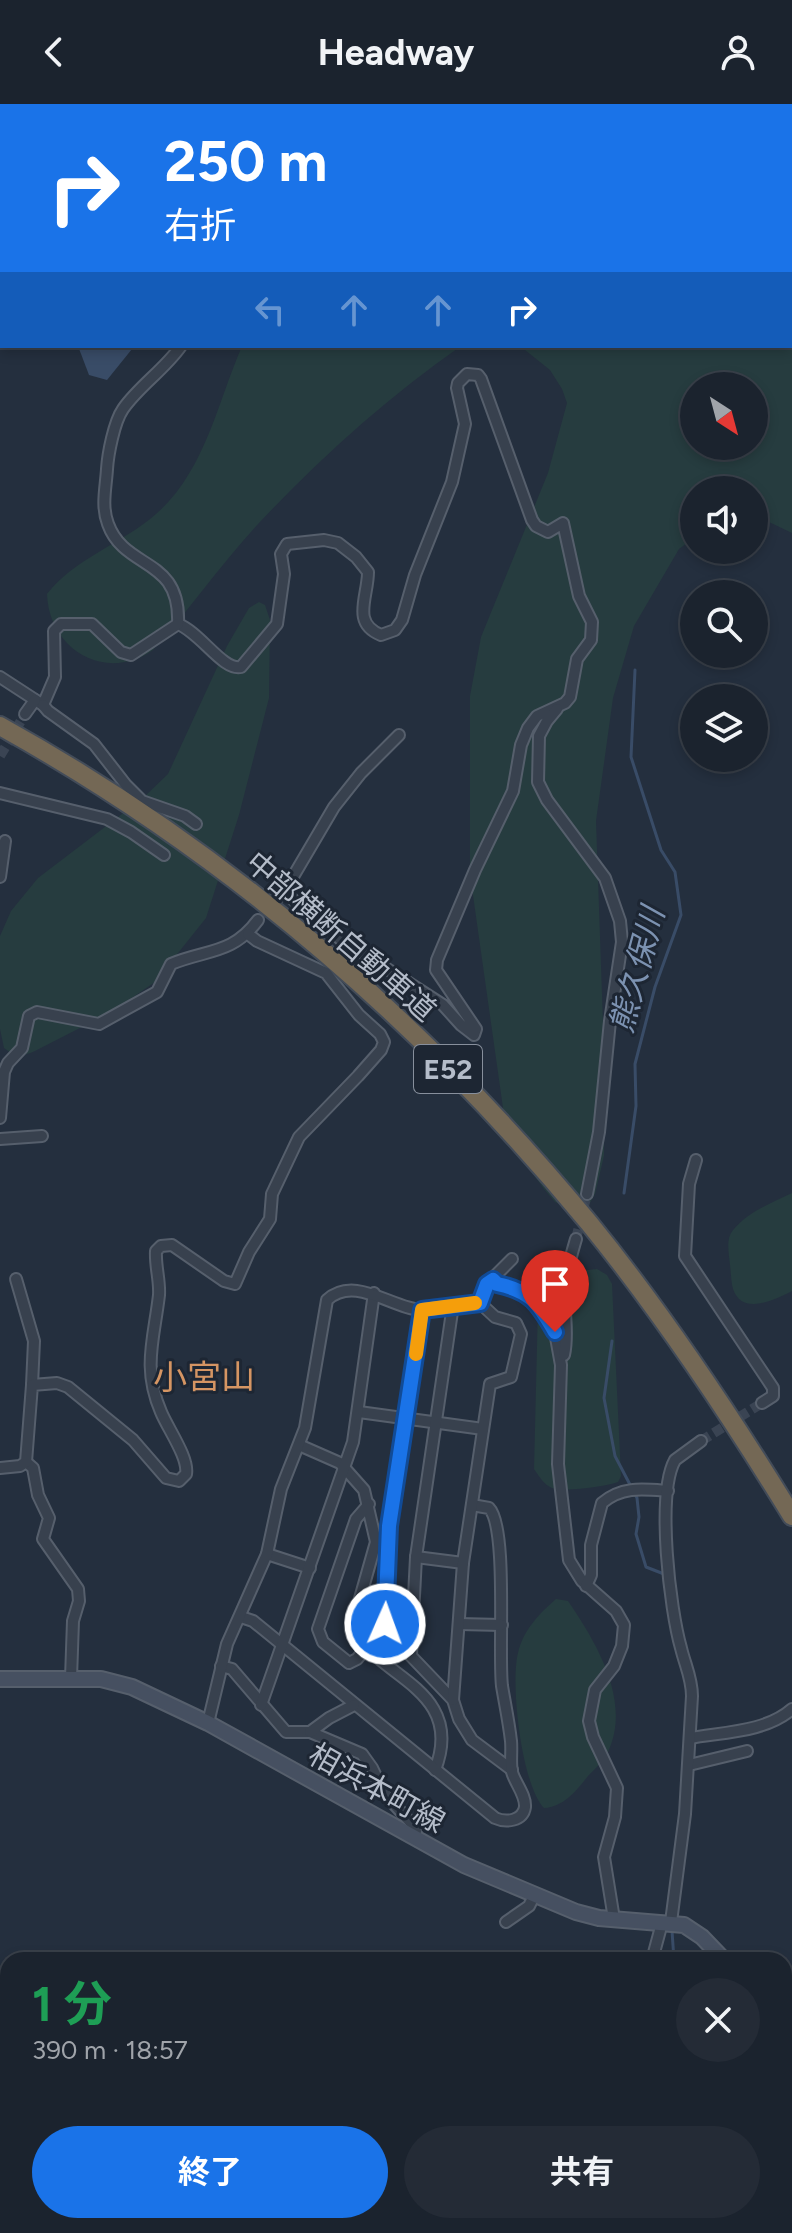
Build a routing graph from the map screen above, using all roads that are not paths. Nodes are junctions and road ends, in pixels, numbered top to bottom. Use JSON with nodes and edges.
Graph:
{"nodes":[{"id":1,"x":179,"y":348,"type":"edge"},
{"id":2,"x":178,"y":624,"type":"junction"},
{"id":3,"x":0,"y":677,"type":"edge"},
{"id":4,"x":39,"y":702,"type":"junction"},
{"id":5,"x":565,"y":703,"type":"junction"},
{"id":6,"x":25,"y":714,"type":"tunnel mouth"},
{"id":7,"x":0,"y":726,"type":"edge"},
{"id":8,"x":399,"y":735,"type":"dead end"},
{"id":9,"x":0,"y":793,"type":"edge"},
{"id":10,"x":196,"y":824,"type":"dead end"},
{"id":11,"x":5,"y":841,"type":"dead end"},
{"id":12,"x":164,"y":855,"type":"dead end"},
{"id":13,"x":0,"y":877,"type":"edge"},
{"id":14,"x":258,"y":920,"type":"dead end"},
{"id":15,"x":248,"y":934,"type":"junction"},
{"id":16,"x":0,"y":1118,"type":"edge"},
{"id":17,"x":42,"y":1136,"type":"dead end"},
{"id":18,"x":0,"y":1139,"type":"edge"},
{"id":19,"x":696,"y":1160,"type":"dead end"},
{"id":20,"x":587,"y":1194,"type":"tunnel mouth"},
{"id":21,"x":576,"y":1239,"type":"tunnel mouth"},
{"id":22,"x":512,"y":1259,"type":"dead end"},
{"id":23,"x":16,"y":1279,"type":"dead end"},
{"id":24,"x":493,"y":1280,"type":"junction"},
{"id":25,"x":374,"y":1293,"type":"junction"},
{"id":26,"x":480,"y":1303,"type":"junction"},
{"id":27,"x":453,"y":1305,"type":"junction"},
{"id":28,"x":422,"y":1310,"type":"junction"},
{"id":29,"x":561,"y":1365,"type":"junction"},
{"id":30,"x":32,"y":1385,"type":"junction"},
{"id":31,"x":762,"y":1403,"type":"dead end"},
{"id":32,"x":359,"y":1412,"type":"junction"},
{"id":33,"x":406,"y":1419,"type":"junction"},
{"id":34,"x":436,"y":1423,"type":"junction"},
{"id":35,"x":483,"y":1429,"type":"junction"},
{"id":36,"x":701,"y":1441,"type":"tunnel mouth"},
{"id":37,"x":299,"y":1445,"type":"junction"},
{"id":38,"x":26,"y":1462,"type":"junction"},
{"id":39,"x":0,"y":1468,"type":"edge"},
{"id":40,"x":345,"y":1468,"type":"junction"},
{"id":41,"x":668,"y":1491,"type":"junction"},
{"id":42,"x":369,"y":1504,"type":"junction"},
{"id":43,"x":472,"y":1505,"type":"junction"},
{"id":44,"x":792,"y":1516,"type":"edge"},
{"id":45,"x":267,"y":1554,"type":"junction"},
{"id":46,"x":416,"y":1557,"type":"junction"},
{"id":47,"x":463,"y":1563,"type":"junction"},
{"id":48,"x":310,"y":1568,"type":"junction"},
{"id":49,"x":586,"y":1586,"type":"junction"},
{"id":50,"x":241,"y":1617,"type":"junction"},
{"id":51,"x":459,"y":1624,"type":"junction"},
{"id":52,"x":502,"y":1625,"type":"junction"},
{"id":53,"x":283,"y":1647,"type":"junction"},
{"id":54,"x":366,"y":1648,"type":"junction"},
{"id":55,"x":411,"y":1655,"type":"junction"},
{"id":56,"x":221,"y":1666,"type":"junction"},
{"id":57,"x":71,"y":1678,"type":"junction"},
{"id":58,"x":0,"y":1679,"type":"edge"},
{"id":59,"x":453,"y":1700,"type":"junction"},
{"id":60,"x":261,"y":1705,"type":"junction"},
{"id":61,"x":354,"y":1705,"type":"junction"},
{"id":62,"x":792,"y":1709,"type":"edge"},
{"id":63,"x":208,"y":1723,"type":"junction"},
{"id":64,"x":310,"y":1732,"type":"junction"},
{"id":65,"x":690,"y":1738,"type":"junction"},
{"id":66,"x":747,"y":1751,"type":"dead end"},
{"id":67,"x":689,"y":1765,"type":"junction"},
{"id":68,"x":435,"y":1770,"type":"junction"},
{"id":69,"x":512,"y":1770,"type":"junction"},
{"id":70,"x":414,"y":1838,"type":"junction"},
{"id":71,"x":534,"y":1896,"type":"junction"},
{"id":72,"x":614,"y":1919,"type":"junction"},
{"id":73,"x":506,"y":1922,"type":"dead end"},
{"id":74,"x":667,"y":1923,"type":"junction"},
{"id":75,"x":655,"y":1952,"type":"edge"},
{"id":76,"x":716,"y":1952,"type":"edge"}],
"edges":[{"from":1,"to":2,"type":"street"},
{"from":2,"to":4,"type":"street"},
{"from":2,"to":5,"type":"street"},
{"from":3,"to":4,"type":"street"},
{"from":4,"to":6,"type":"street"},
{"from":4,"to":10,"type":"street"},
{"from":5,"to":8,"type":"street"},
{"from":5,"to":20,"type":"street"},
{"from":7,"to":44,"type":"highway","name":"中部横断自動車道","number":"E52"},
{"from":9,"to":12,"type":"street"},
{"from":11,"to":13,"type":"street"},
{"from":14,"to":15,"type":"street"},
{"from":15,"to":16,"type":"street"},
{"from":15,"to":30,"type":"street"},
{"from":17,"to":18,"type":"street"},
{"from":19,"to":31,"type":"street"},
{"from":21,"to":29,"type":"street"},
{"from":22,"to":24,"type":"street"},
{"from":23,"to":30,"type":"street"},
{"from":24,"to":26,"type":"street"},
{"from":24,"to":29,"type":"street"},
{"from":25,"to":28,"type":"street"},
{"from":25,"to":32,"type":"street"},
{"from":25,"to":37,"type":"street"},
{"from":26,"to":27,"type":"street"},
{"from":26,"to":35,"type":"street"},
{"from":27,"to":28,"type":"street"},
{"from":27,"to":34,"type":"street"},
{"from":28,"to":33,"type":"street"},
{"from":29,"to":49,"type":"street"},
{"from":30,"to":38,"type":"street"},
{"from":32,"to":33,"type":"street"},
{"from":32,"to":40,"type":"street"},
{"from":33,"to":34,"type":"street"},
{"from":33,"to":55,"type":"street"},
{"from":34,"to":35,"type":"street"},
{"from":34,"to":46,"type":"street"},
{"from":35,"to":43,"type":"street"},
{"from":36,"to":41,"type":"street"},
{"from":37,"to":40,"type":"street"},
{"from":37,"to":45,"type":"street"},
{"from":38,"to":39,"type":"street"},
{"from":38,"to":57,"type":"street"},
{"from":40,"to":42,"type":"street"},
{"from":40,"to":48,"type":"street"},
{"from":41,"to":49,"type":"street"},
{"from":41,"to":65,"type":"street"},
{"from":42,"to":54,"type":"street"},
{"from":42,"to":54,"type":"street"},
{"from":43,"to":47,"type":"street"},
{"from":43,"to":52,"type":"street"},
{"from":45,"to":48,"type":"street"},
{"from":45,"to":50,"type":"street"},
{"from":46,"to":47,"type":"street"},
{"from":46,"to":55,"type":"street"},
{"from":47,"to":51,"type":"street"},
{"from":48,"to":53,"type":"street"},
{"from":49,"to":72,"type":"street"},
{"from":50,"to":53,"type":"street"},
{"from":50,"to":56,"type":"street"},
{"from":51,"to":52,"type":"street"},
{"from":51,"to":59,"type":"street"},
{"from":52,"to":69,"type":"street"},
{"from":53,"to":60,"type":"street"},
{"from":53,"to":61,"type":"street"},
{"from":54,"to":68,"type":"street"},
{"from":55,"to":59,"type":"street"},
{"from":56,"to":60,"type":"street"},
{"from":56,"to":63,"type":"street"},
{"from":57,"to":58,"type":"main road","name":"相浜本町線"},
{"from":57,"to":63,"type":"main road","name":"相浜本町線"},
{"from":59,"to":69,"type":"street"},
{"from":60,"to":64,"type":"street"},
{"from":61,"to":64,"type":"street"},
{"from":61,"to":68,"type":"street"},
{"from":62,"to":65,"type":"street"},
{"from":63,"to":70,"type":"main road","name":"相浜本町線"},
{"from":64,"to":70,"type":"street"},
{"from":65,"to":67,"type":"street"},
{"from":66,"to":67,"type":"street"},
{"from":67,"to":74,"type":"street"},
{"from":68,"to":69,"type":"street"},
{"from":70,"to":71,"type":"main road","name":"相浜本町線"},
{"from":71,"to":72,"type":"main road","name":"相浜本町線"},
{"from":71,"to":73,"type":"street"},
{"from":72,"to":74,"type":"main road","name":"相浜本町線"},
{"from":74,"to":75,"type":"street"},
{"from":74,"to":76,"type":"main road","name":"相浜本町線"}]}
